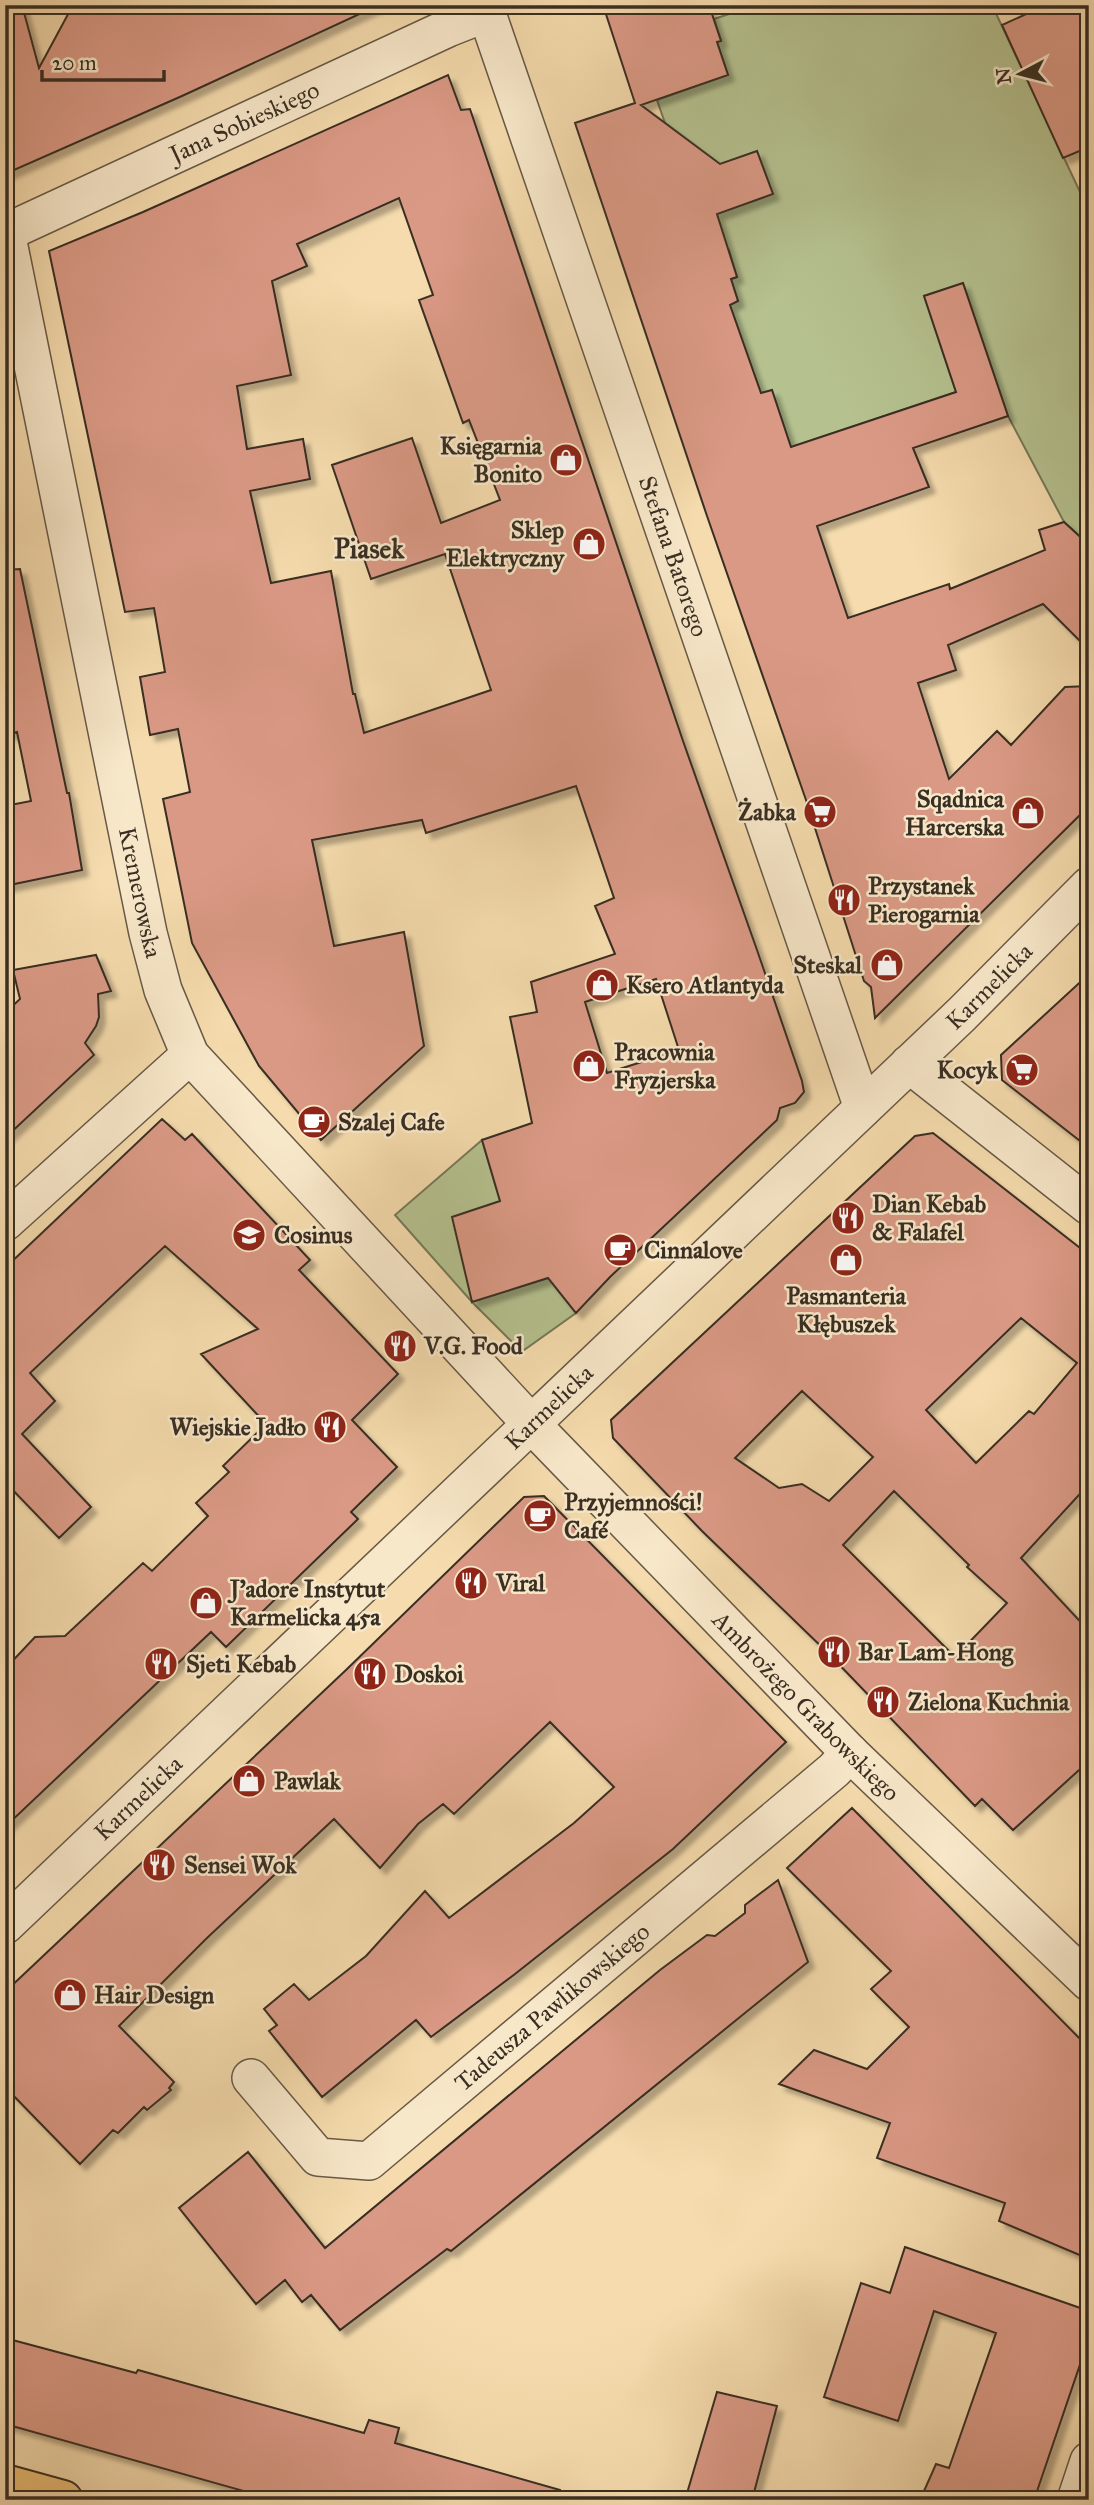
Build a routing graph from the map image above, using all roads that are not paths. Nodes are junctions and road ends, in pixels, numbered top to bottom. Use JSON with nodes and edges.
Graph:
{"nodes":[{"id":1,"x":485,"y":9,"type":"edge"},
{"id":2,"x":5,"y":232,"type":"edge"},
{"id":3,"x":1089,"y":886,"type":"edge"},
{"id":4,"x":190,"y":1055,"type":"junction"},
{"id":5,"x":909,"y":1064,"type":"junction"},
{"id":6,"x":863,"y":1108,"type":"junction"},
{"id":7,"x":1089,"y":1206,"type":"edge"},
{"id":8,"x":5,"y":1222,"type":"edge"},
{"id":9,"x":532,"y":1424,"type":"junction"},
{"id":10,"x":850,"y":1753,"type":"junction"},
{"id":11,"x":5,"y":1926,"type":"edge"},
{"id":12,"x":1089,"y":1982,"type":"edge"},
{"id":13,"x":251,"y":2078,"type":"dead end"},
{"id":14,"x":1089,"y":2461,"type":"edge"},
{"id":15,"x":5,"y":2484,"type":"edge"},
{"id":16,"x":62,"y":2500,"type":"edge"},
{"id":17,"x":1076,"y":2500,"type":"edge"}],
"edges":[{"from":1,"to":2,"type":"street","name":"Jana Sobieskiego"},
{"from":1,"to":6,"type":"street","name":"Stefana Batorego"},
{"from":2,"to":4,"type":"street","name":"Kremerowska"},
{"from":3,"to":5,"type":"street","name":"Karmelicka"},
{"from":4,"to":8,"type":"street"},
{"from":4,"to":9,"type":"street","name":"Kremerowska"},
{"from":5,"to":6,"type":"street","name":"Karmelicka"},
{"from":5,"to":7,"type":"street"},
{"from":6,"to":9,"type":"street","name":"Karmelicka"},
{"from":9,"to":10,"type":"street","name":"Ambrożego Grabowskiego"},
{"from":9,"to":11,"type":"street","name":"Karmelicka"},
{"from":10,"to":12,"type":"street","name":"Ambrożego Grabowskiego"},
{"from":10,"to":13,"type":"street","name":"Tadeusza Pawlikowskiego"},
{"from":14,"to":17,"type":"street"},
{"from":15,"to":16,"type":"main road"}]}
